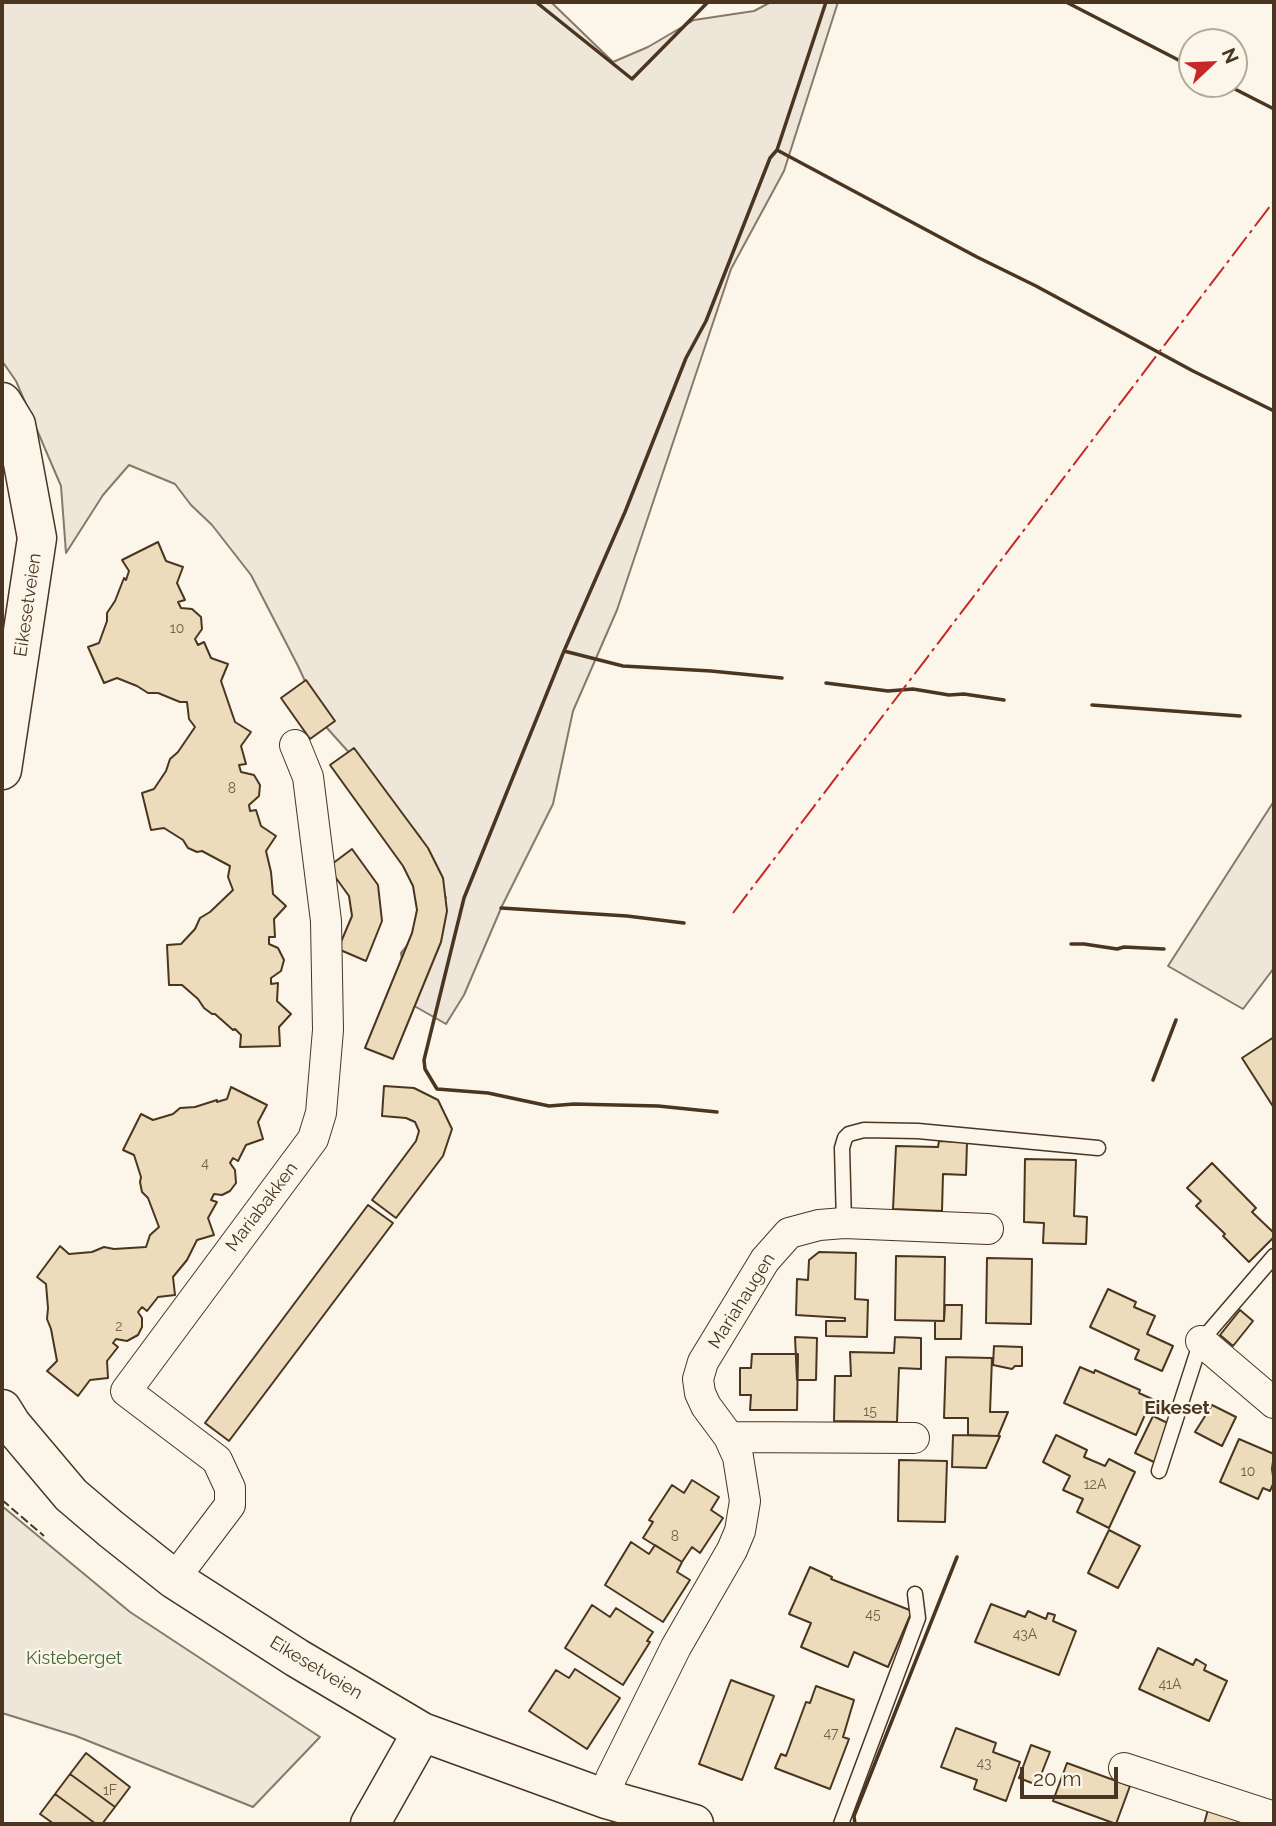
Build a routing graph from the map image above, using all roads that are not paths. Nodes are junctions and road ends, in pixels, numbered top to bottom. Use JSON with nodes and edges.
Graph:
{"nodes":[{"id":1,"x":2,"y":402,"type":"edge"},
{"id":2,"x":9,"y":679,"type":"edge"},
{"id":3,"x":295,"y":745,"type":"dead end"},
{"id":4,"x":2,"y":770,"type":"edge"},
{"id":5,"x":1098,"y":1148,"type":"dead end"},
{"id":6,"x":844,"y":1223,"type":"junction"},
{"id":7,"x":988,"y":1229,"type":"dead end"},
{"id":8,"x":1274,"y":1256,"type":"edge"},
{"id":9,"x":1201,"y":1341,"type":"junction"},
{"id":10,"x":1274,"y":1403,"type":"edge"},
{"id":11,"x":2,"y":1409,"type":"edge"},
{"id":12,"x":729,"y":1437,"type":"junction"},
{"id":13,"x":914,"y":1438,"type":"dead end"},
{"id":14,"x":1159,"y":1471,"type":"dead end"},
{"id":15,"x":174,"y":1579,"type":"junction"},
{"id":16,"x":915,"y":1594,"type":"dead end"},
{"id":17,"x":422,"y":1732,"type":"junction"},
{"id":18,"x":1124,"y":1768,"type":"dead end"},
{"id":19,"x":606,"y":1799,"type":"junction"},
{"id":20,"x":1274,"y":1817,"type":"edge"},
{"id":21,"x":370,"y":1824,"type":"edge"},
{"id":22,"x":694,"y":1824,"type":"edge"},
{"id":23,"x":841,"y":1824,"type":"edge"}],
"edges":[{"from":1,"to":2,"type":"main road","name":"Eikesetveien"},
{"from":2,"to":4,"type":"main road","name":"Eikesetveien"},
{"from":3,"to":15,"type":"street","name":"Mariabakken"},
{"from":5,"to":6,"type":"lane"},
{"from":6,"to":7,"type":"street","name":"Mariahaugen"},
{"from":6,"to":12,"type":"street","name":"Mariahaugen"},
{"from":8,"to":9,"type":"lane"},
{"from":9,"to":10,"type":"street"},
{"from":9,"to":14,"type":"lane"},
{"from":11,"to":15,"type":"main road","name":"Eikesetveien"},
{"from":12,"to":13,"type":"street"},
{"from":12,"to":19,"type":"street","name":"Mariahaugen"},
{"from":15,"to":17,"type":"main road","name":"Eikesetveien"},
{"from":16,"to":23,"type":"lane"},
{"from":17,"to":19,"type":"main road","name":"Eikesetveien"},
{"from":17,"to":21,"type":"main road"},
{"from":18,"to":20,"type":"street"},
{"from":19,"to":22,"type":"main road","name":"Eikesetveien"}]}
